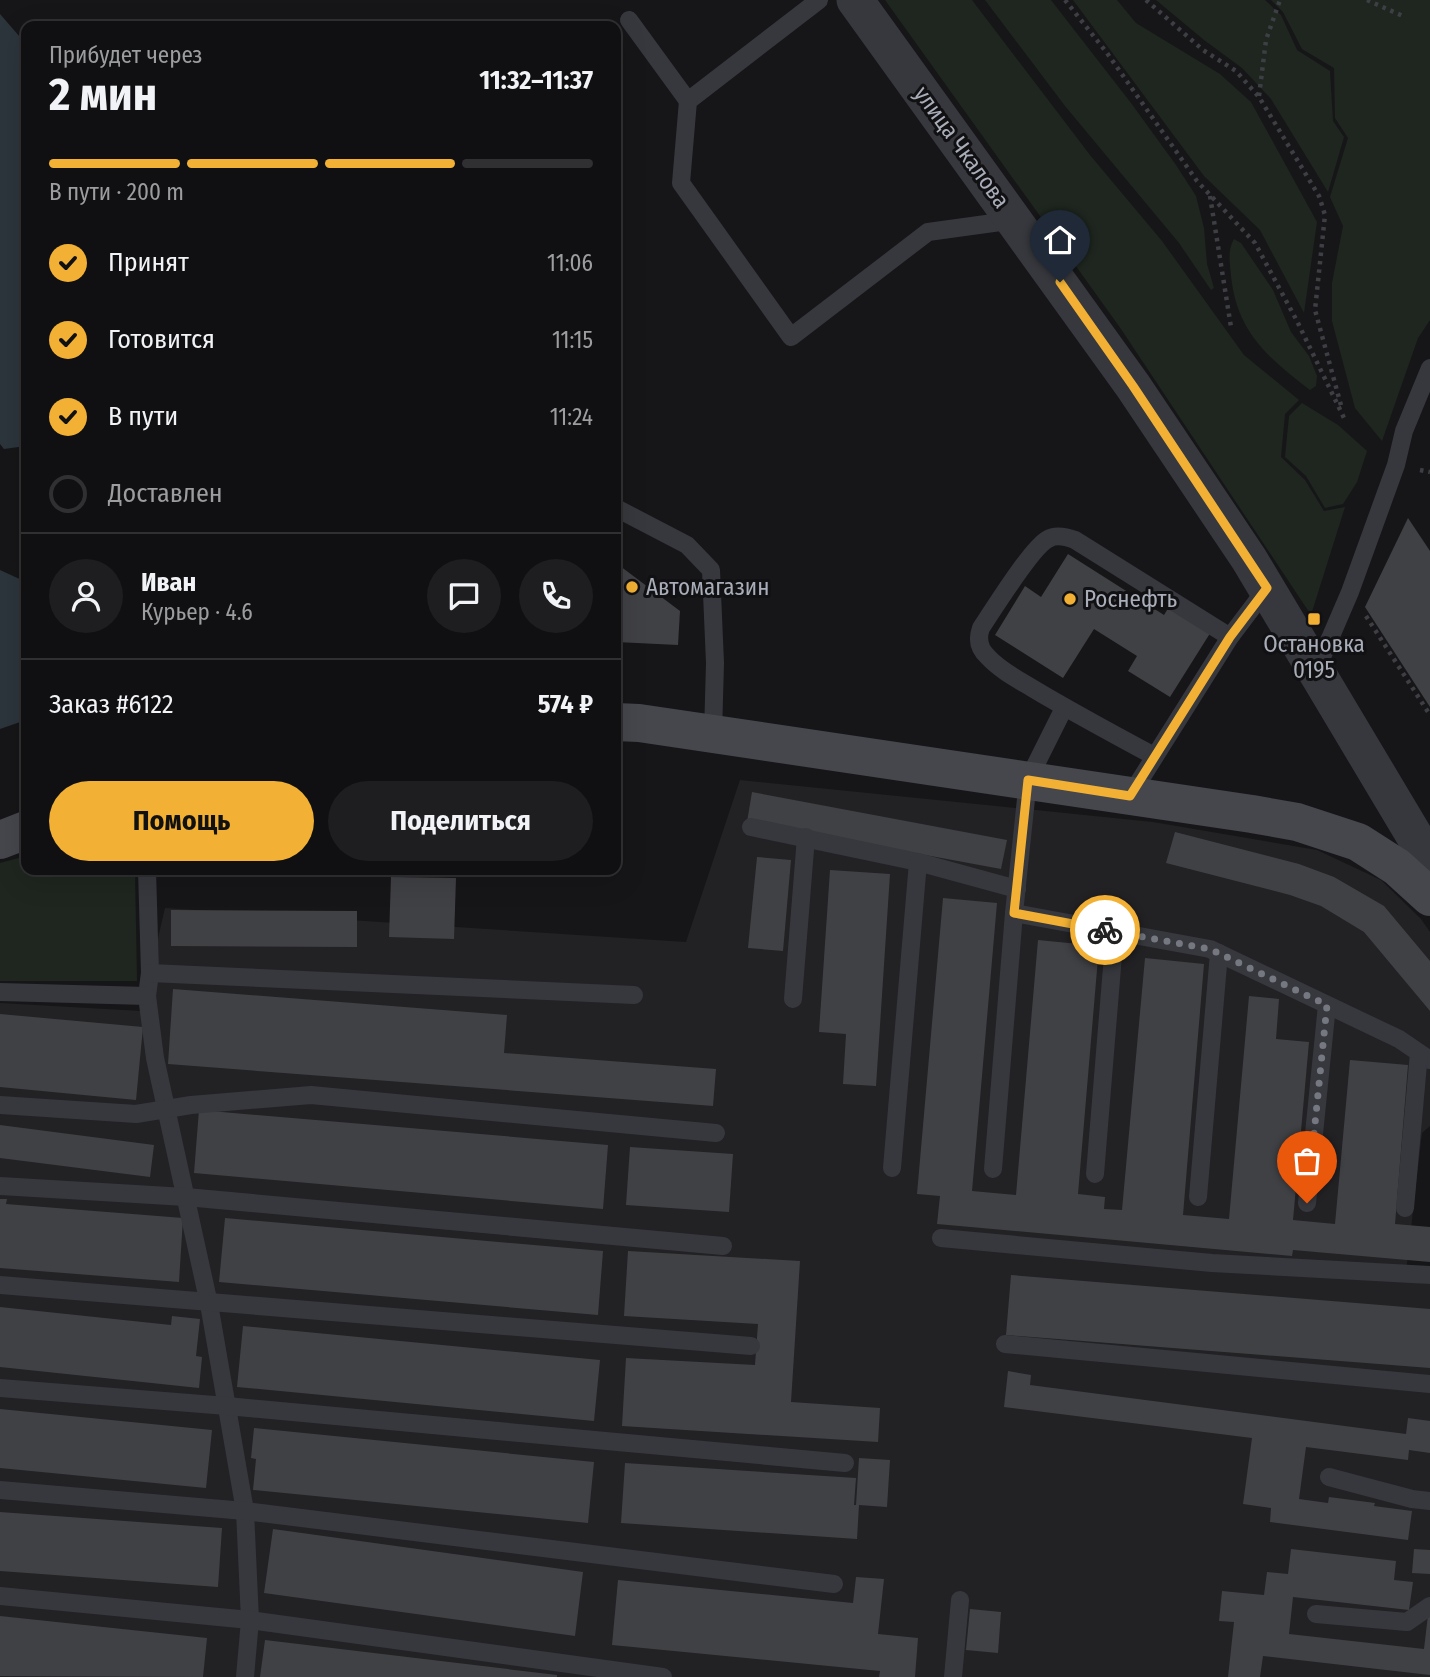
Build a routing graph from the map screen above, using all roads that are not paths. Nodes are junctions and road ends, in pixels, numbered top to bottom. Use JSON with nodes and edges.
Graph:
{"nodes":[{"id":1,"x":819,"y":0,"type":"edge"},
{"id":2,"x":855,"y":0,"type":"edge"},
{"id":3,"x":629,"y":20,"type":"dead end"},
{"id":4,"x":688,"y":101,"type":"junction"},
{"id":5,"x":1016,"y":220,"type":"junction"},
{"id":6,"x":1430,"y":368,"type":"edge"},
{"id":7,"x":621,"y":511,"type":"edge"},
{"id":8,"x":1267,"y":588,"type":"junction"},
{"id":9,"x":1230,"y":637,"type":"junction"},
{"id":10,"x":1316,"y":671,"type":"junction"},
{"id":11,"x":1064,"y":708,"type":"junction"},
{"id":12,"x":621,"y":723,"type":"edge"},
{"id":13,"x":713,"y":734,"type":"junction"},
{"id":14,"x":1154,"y":756,"type":"junction"},
{"id":15,"x":1028,"y":780,"type":"junction"},
{"id":16,"x":1130,"y":796,"type":"junction"},
{"id":17,"x":751,"y":827,"type":"dead end"},
{"id":18,"x":21,"y":832,"type":"edge"},
{"id":19,"x":806,"y":837,"type":"junction"},
{"id":20,"x":0,"y":840,"type":"edge"},
{"id":21,"x":918,"y":862,"type":"junction"},
{"id":22,"x":1430,"y":862,"type":"edge"},
{"id":23,"x":147,"y":875,"type":"edge"},
{"id":24,"x":1017,"y":889,"type":"junction"},
{"id":25,"x":1430,"y":897,"type":"edge"},
{"id":26,"x":1014,"y":913,"type":"junction"},
{"id":27,"x":1115,"y":931,"type":"junction"},
{"id":28,"x":1219,"y":953,"type":"junction"},
{"id":29,"x":149,"y":973,"type":"junction"},
{"id":30,"x":0,"y":992,"type":"edge"},
{"id":31,"x":634,"y":995,"type":"dead end"},
{"id":32,"x":147,"y":996,"type":"junction"},
{"id":33,"x":793,"y":999,"type":"dead end"},
{"id":34,"x":1327,"y":1005,"type":"junction"},
{"id":35,"x":1425,"y":1056,"type":"edge"},
{"id":36,"x":0,"y":1105,"type":"edge"},
{"id":37,"x":168,"y":1109,"type":"junction"},
{"id":38,"x":716,"y":1133,"type":"dead end"},
{"id":39,"x":892,"y":1168,"type":"dead end"},
{"id":40,"x":993,"y":1169,"type":"dead end"},
{"id":41,"x":1095,"y":1174,"type":"dead end"},
{"id":42,"x":0,"y":1186,"type":"edge"},
{"id":43,"x":186,"y":1197,"type":"junction"},
{"id":44,"x":1198,"y":1197,"type":"dead end"},
{"id":45,"x":1307,"y":1203,"type":"dead end"},
{"id":46,"x":1405,"y":1208,"type":"dead end"},
{"id":47,"x":941,"y":1238,"type":"dead end"},
{"id":48,"x":723,"y":1246,"type":"dead end"},
{"id":49,"x":1430,"y":1275,"type":"edge"},
{"id":50,"x":0,"y":1285,"type":"edge"},
{"id":51,"x":209,"y":1304,"type":"junction"},
{"id":52,"x":1006,"y":1344,"type":"dead end"},
{"id":53,"x":751,"y":1346,"type":"dead end"},
{"id":54,"x":1430,"y":1384,"type":"edge"},
{"id":55,"x":0,"y":1388,"type":"edge"},
{"id":56,"x":227,"y":1406,"type":"junction"},
{"id":57,"x":845,"y":1462,"type":"dead end"},
{"id":58,"x":1329,"y":1477,"type":"dead end"},
{"id":59,"x":0,"y":1490,"type":"edge"},
{"id":60,"x":1430,"y":1501,"type":"edge"},
{"id":61,"x":245,"y":1511,"type":"junction"},
{"id":62,"x":834,"y":1584,"type":"dead end"},
{"id":63,"x":0,"y":1596,"type":"edge"},
{"id":64,"x":960,"y":1600,"type":"dead end"},
{"id":65,"x":1430,"y":1606,"type":"edge"},
{"id":66,"x":1316,"y":1614,"type":"dead end"},
{"id":67,"x":250,"y":1620,"type":"junction"},
{"id":68,"x":246,"y":1677,"type":"edge"},
{"id":69,"x":663,"y":1677,"type":"edge"},
{"id":70,"x":953,"y":1677,"type":"edge"}],
"edges":[{"from":1,"to":4,"type":"lane"},
{"from":2,"to":5,"type":"street","name":"улица Чкалова"},
{"from":3,"to":4,"type":"lane"},
{"from":4,"to":5,"type":"lane"},
{"from":5,"to":8,"type":"street","name":"улица Чкалова"},
{"from":6,"to":10,"type":"lane"},
{"from":7,"to":13,"type":"lane"},
{"from":8,"to":9,"type":"lane"},
{"from":8,"to":10,"type":"street","name":"улица Чкалова"},
{"from":9,"to":11,"type":"lane"},
{"from":9,"to":14,"type":"lane"},
{"from":10,"to":22,"type":"street","name":"улица Чкалова"},
{"from":11,"to":14,"type":"lane"},
{"from":11,"to":15,"type":"lane"},
{"from":12,"to":13,"type":"main road"},
{"from":13,"to":15,"type":"main road"},
{"from":14,"to":16,"type":"lane"},
{"from":15,"to":16,"type":"main road"},
{"from":15,"to":24,"type":"lane"},
{"from":16,"to":25,"type":"main road"},
{"from":17,"to":19,"type":"lane"},
{"from":18,"to":20,"type":"main road"},
{"from":19,"to":21,"type":"lane"},
{"from":19,"to":33,"type":"lane"},
{"from":21,"to":24,"type":"lane"},
{"from":21,"to":39,"type":"lane"},
{"from":23,"to":29,"type":"lane"},
{"from":24,"to":26,"type":"lane"},
{"from":26,"to":27,"type":"lane"},
{"from":26,"to":40,"type":"lane"},
{"from":27,"to":28,"type":"lane"},
{"from":27,"to":41,"type":"lane"},
{"from":28,"to":34,"type":"lane"},
{"from":28,"to":44,"type":"lane"},
{"from":29,"to":31,"type":"lane"},
{"from":29,"to":32,"type":"lane"},
{"from":30,"to":32,"type":"lane"},
{"from":32,"to":37,"type":"lane"},
{"from":34,"to":35,"type":"lane"},
{"from":34,"to":45,"type":"lane"},
{"from":35,"to":46,"type":"lane"},
{"from":36,"to":37,"type":"lane"},
{"from":37,"to":38,"type":"lane"},
{"from":37,"to":43,"type":"lane"},
{"from":42,"to":43,"type":"lane"},
{"from":43,"to":48,"type":"lane"},
{"from":43,"to":51,"type":"lane"},
{"from":47,"to":49,"type":"lane"},
{"from":50,"to":51,"type":"lane"},
{"from":51,"to":53,"type":"lane"},
{"from":51,"to":56,"type":"lane"},
{"from":52,"to":54,"type":"lane"},
{"from":55,"to":56,"type":"lane"},
{"from":56,"to":57,"type":"lane"},
{"from":56,"to":61,"type":"lane"},
{"from":58,"to":60,"type":"lane"},
{"from":59,"to":61,"type":"lane"},
{"from":61,"to":62,"type":"lane"},
{"from":61,"to":67,"type":"lane"},
{"from":63,"to":67,"type":"lane"},
{"from":64,"to":70,"type":"lane"},
{"from":65,"to":66,"type":"lane"},
{"from":67,"to":68,"type":"lane"},
{"from":67,"to":69,"type":"lane"}]}
